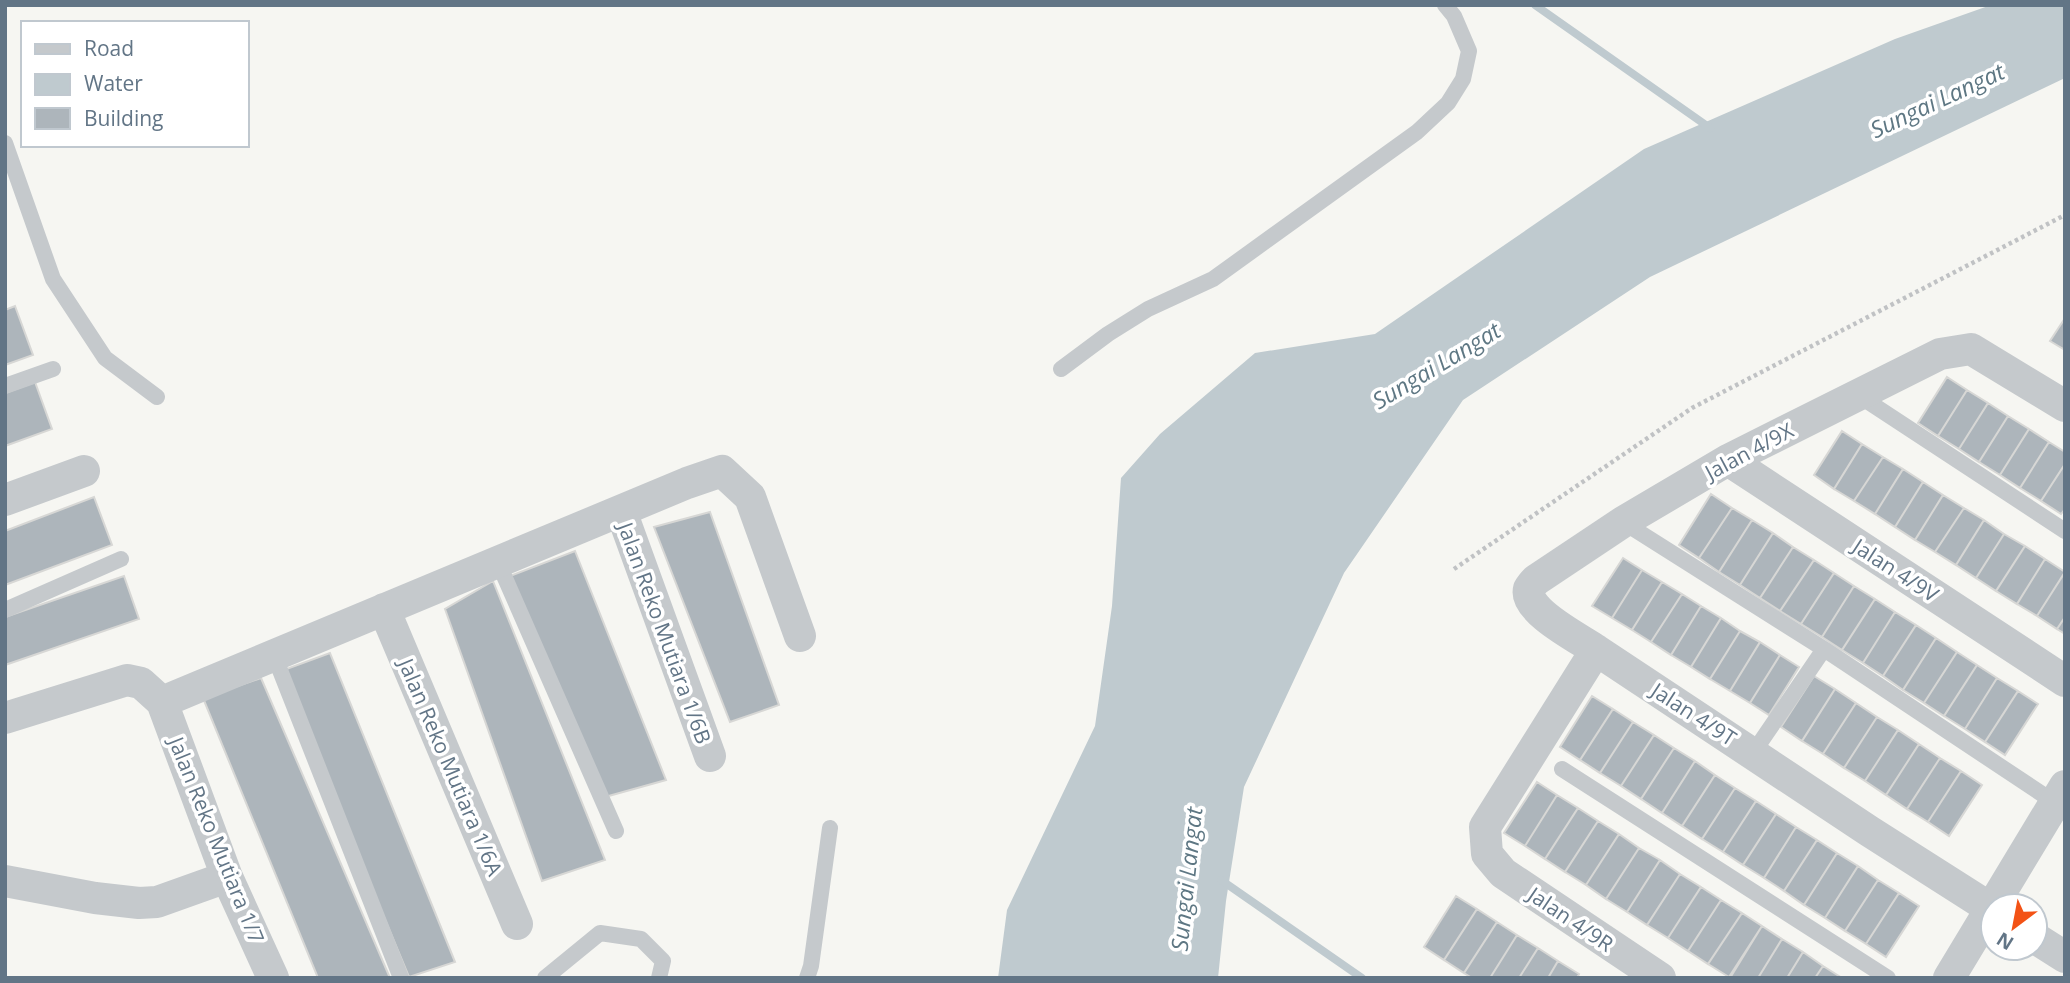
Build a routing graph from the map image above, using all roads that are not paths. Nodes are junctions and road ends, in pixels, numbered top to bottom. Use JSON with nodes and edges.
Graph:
{"nodes":[{"id":1,"x":1445,"y":5,"type":"edge"},
{"id":2,"x":5,"y":143,"type":"edge"},
{"id":3,"x":53,"y":369,"type":"dead end"},
{"id":4,"x":1061,"y":369,"type":"dead end"},
{"id":5,"x":5,"y":386,"type":"edge"},
{"id":6,"x":1858,"y":395,"type":"junction"},
{"id":7,"x":157,"y":397,"type":"dead end"},
{"id":8,"x":2065,"y":406,"type":"edge"},
{"id":9,"x":1728,"y":460,"type":"junction"},
{"id":10,"x":84,"y":471,"type":"dead end"},
{"id":11,"x":5,"y":500,"type":"edge"},
{"id":12,"x":621,"y":511,"type":"junction"},
{"id":13,"x":1623,"y":523,"type":"junction"},
{"id":14,"x":2065,"y":531,"type":"edge"},
{"id":15,"x":121,"y":559,"type":"dead end"},
{"id":16,"x":498,"y":562,"type":"junction"},
{"id":17,"x":384,"y":609,"type":"junction"},
{"id":18,"x":5,"y":610,"type":"edge"},
{"id":19,"x":800,"y":636,"type":"dead end"},
{"id":20,"x":1824,"y":649,"type":"junction"},
{"id":21,"x":1595,"y":650,"type":"junction"},
{"id":22,"x":274,"y":655,"type":"junction"},
{"id":23,"x":2065,"y":681,"type":"edge"},
{"id":24,"x":162,"y":702,"type":"junction"},
{"id":25,"x":5,"y":718,"type":"edge"},
{"id":26,"x":1754,"y":754,"type":"junction"},
{"id":27,"x":710,"y":756,"type":"dead end"},
{"id":28,"x":1562,"y":769,"type":"dead end"},
{"id":29,"x":2061,"y":799,"type":"edge"},
{"id":30,"x":830,"y":828,"type":"dead end"},
{"id":31,"x":616,"y":831,"type":"dead end"},
{"id":32,"x":227,"y":877,"type":"junction"},
{"id":33,"x":5,"y":881,"type":"edge"},
{"id":34,"x":2003,"y":892,"type":"edge"},
{"id":35,"x":1979,"y":901,"type":"edge"},
{"id":36,"x":517,"y":924,"type":"dead end"},
{"id":37,"x":1979,"y":930,"type":"edge"},
{"id":38,"x":2049,"y":947,"type":"edge"},
{"id":39,"x":2065,"y":957,"type":"edge"},
{"id":40,"x":273,"y":978,"type":"edge"},
{"id":41,"x":401,"y":978,"type":"edge"},
{"id":42,"x":545,"y":978,"type":"edge"},
{"id":43,"x":659,"y":978,"type":"edge"},
{"id":44,"x":807,"y":978,"type":"edge"},
{"id":45,"x":1660,"y":978,"type":"edge"},
{"id":46,"x":1888,"y":978,"type":"edge"},
{"id":47,"x":1949,"y":978,"type":"edge"}],
"edges":[{"from":1,"to":4,"type":"lane"},
{"from":2,"to":7,"type":"lane"},
{"from":3,"to":5,"type":"lane"},
{"from":6,"to":8,"type":"street","name":"Jalan 4/9X"},
{"from":6,"to":9,"type":"street","name":"Jalan 4/9X"},
{"from":6,"to":14,"type":"lane"},
{"from":9,"to":13,"type":"street","name":"Jalan 4/9X"},
{"from":9,"to":23,"type":"street","name":"Jalan 4/9V"},
{"from":10,"to":11,"type":"street"},
{"from":12,"to":16,"type":"street"},
{"from":12,"to":19,"type":"street"},
{"from":12,"to":27,"type":"street","name":"Jalan Reko Mutiara 1/6B"},
{"from":13,"to":20,"type":"lane"},
{"from":13,"to":21,"type":"street","name":"Jalan 4/9X"},
{"from":15,"to":18,"type":"lane"},
{"from":16,"to":17,"type":"street"},
{"from":16,"to":31,"type":"lane"},
{"from":17,"to":22,"type":"street"},
{"from":17,"to":36,"type":"street","name":"Jalan Reko Mutiara 1/6A"},
{"from":20,"to":26,"type":"lane"},
{"from":20,"to":29,"type":"lane"},
{"from":21,"to":26,"type":"street","name":"Jalan 4/9T"},
{"from":21,"to":45,"type":"street","name":"Jalan 4/9R"},
{"from":22,"to":24,"type":"street"},
{"from":22,"to":41,"type":"lane"},
{"from":24,"to":25,"type":"street"},
{"from":24,"to":32,"type":"street","name":"Jalan Reko Mutiara 1/7"},
{"from":26,"to":35,"type":"street","name":"Jalan 4/9T"},
{"from":28,"to":46,"type":"lane"},
{"from":29,"to":34,"type":"street"},
{"from":30,"to":44,"type":"lane"},
{"from":32,"to":33,"type":"street"},
{"from":32,"to":40,"type":"street","name":"Jalan Reko Mutiara 1/7"},
{"from":37,"to":47,"type":"street"},
{"from":38,"to":39,"type":"street"},
{"from":42,"to":43,"type":"lane"}]}
